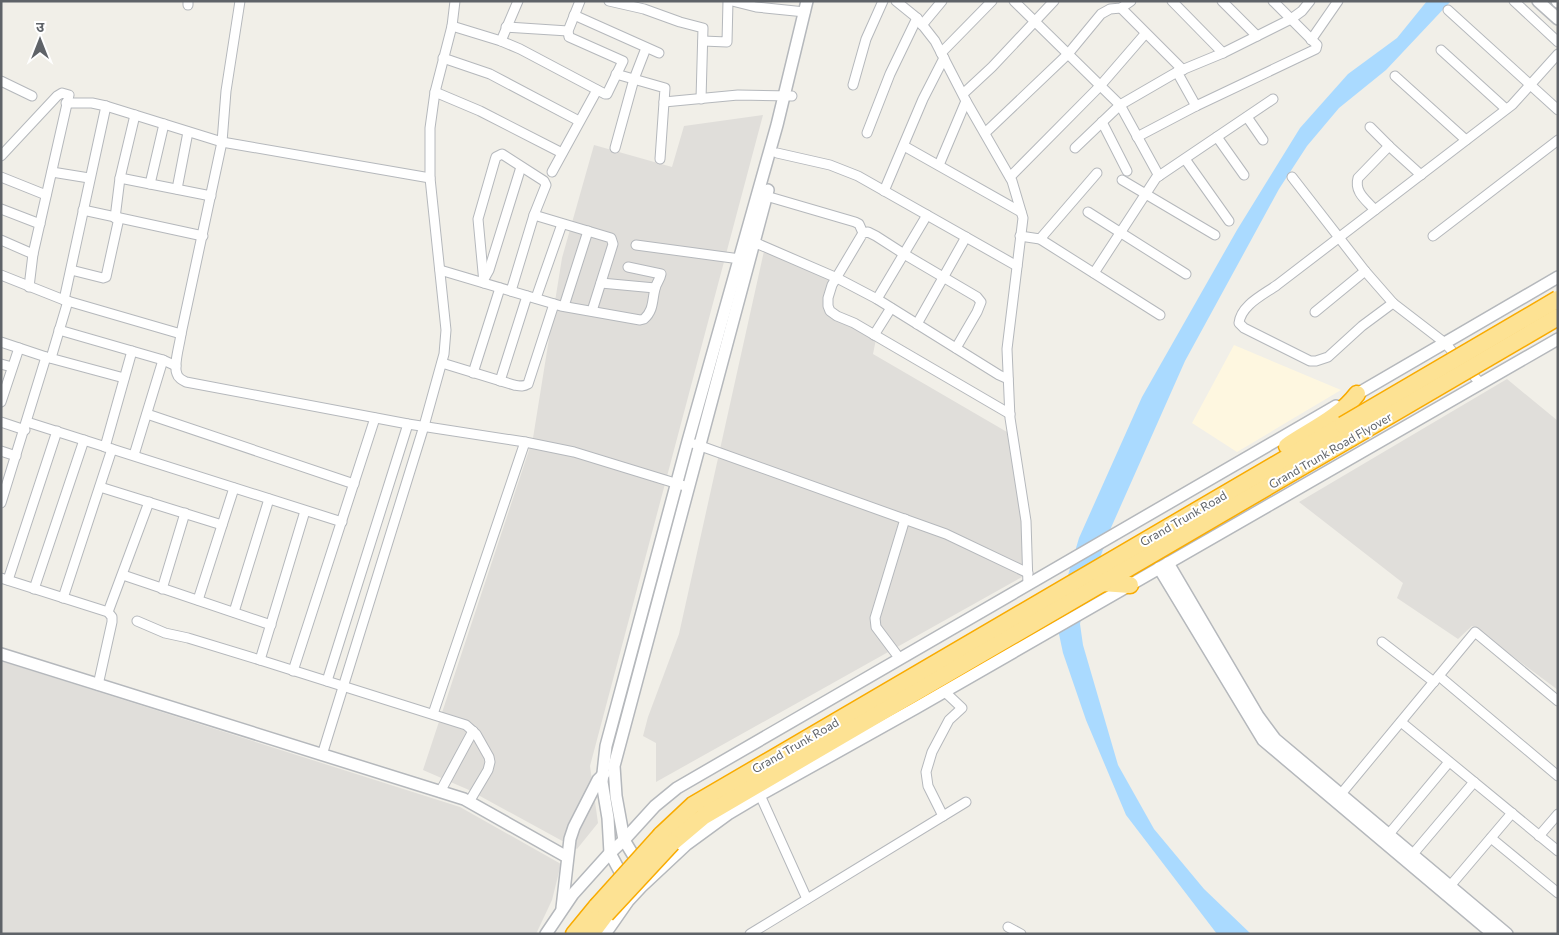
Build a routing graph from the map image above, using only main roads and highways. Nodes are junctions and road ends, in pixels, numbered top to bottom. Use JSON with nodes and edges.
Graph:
{"nodes":[{"id":1,"x":1558,"y":299,"type":"edge"},
{"id":2,"x":1558,"y":316,"type":"edge"},
{"id":3,"x":1357,"y":394,"type":"road end"},
{"id":4,"x":1347,"y":432,"type":"junction"},
{"id":5,"x":1261,"y":473,"type":"junction"},
{"id":6,"x":1102,"y":583,"type":"junction"},
{"id":7,"x":1130,"y":585,"type":"road end"},
{"id":8,"x":1046,"y":616,"type":"joint"},
{"id":9,"x":574,"y":934,"type":"edge"},
{"id":10,"x":592,"y":934,"type":"edge"}],
"edges":[{"from":1,"to":4,"type":"highway","name":"Grand Trunk Road Flyover","bridge":true},
{"from":2,"to":4,"type":"highway","name":"Grand Trunk Road Flyover","bridge":true},
{"from":3,"to":5,"type":"highway"},
{"from":4,"to":5,"type":"highway","name":"Grand Trunk Road"},
{"from":4,"to":6,"type":"highway","name":"Grand Trunk Road Flyover"},
{"from":5,"to":9,"type":"highway","name":"Grand Trunk Road","bridge":true},
{"from":6,"to":7,"type":"highway"},
{"from":6,"to":8,"type":"highway","name":"Grand Trunk Road Flyover"},
{"from":8,"to":10,"type":"highway","name":"Grand Trunk Road","bridge":true}]}
